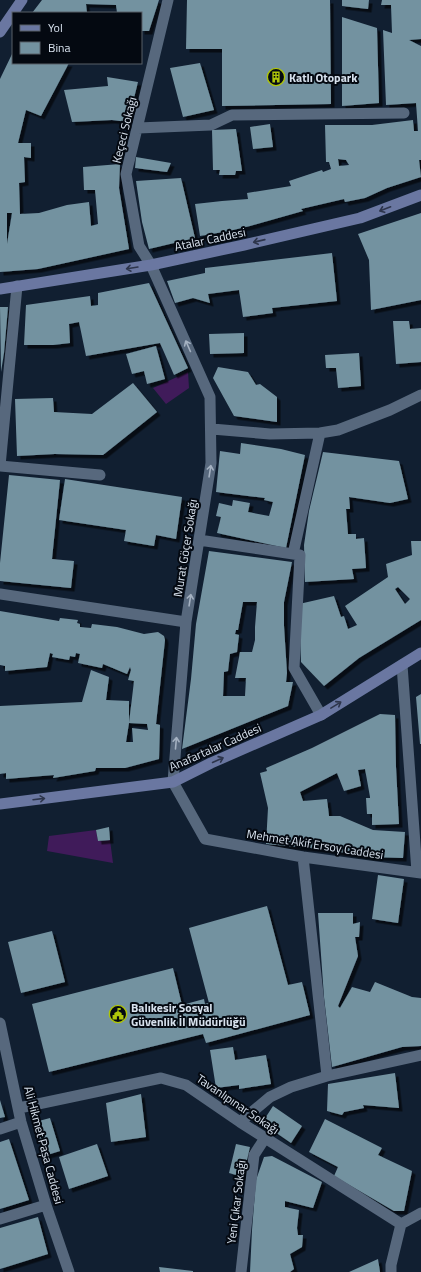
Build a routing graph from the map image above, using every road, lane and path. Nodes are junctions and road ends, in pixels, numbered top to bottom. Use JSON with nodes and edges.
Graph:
{"nodes":[{"id":1,"x":22,"y":0,"type":"edge"},
{"id":2,"x":168,"y":0,"type":"edge"},
{"id":3,"x":14,"y":12,"type":"edge"},
{"id":4,"x":12,"y":15,"type":"edge"},
{"id":5,"x":0,"y":32,"type":"edge"},
{"id":6,"x":404,"y":113,"type":"dead end"},
{"id":7,"x":138,"y":128,"type":"junction"},
{"id":8,"x":421,"y":195,"type":"edge"},
{"id":9,"x":151,"y":265,"type":"junction"},
{"id":10,"x":16,"y":286,"type":"junction"},
{"id":11,"x":0,"y":289,"type":"edge"},
{"id":12,"x":421,"y":395,"type":"edge"},
{"id":13,"x":212,"y":429,"type":"junction"},
{"id":14,"x":320,"y":433,"type":"junction"},
{"id":15,"x":100,"y":475,"type":"dead end"},
{"id":16,"x":199,"y":540,"type":"junction"},
{"id":17,"x":292,"y":554,"type":"junction"},
{"id":18,"x":0,"y":594,"type":"edge"},
{"id":19,"x":186,"y":622,"type":"junction"},
{"id":20,"x":421,"y":653,"type":"edge"},
{"id":21,"x":402,"y":665,"type":"junction"},
{"id":22,"x":321,"y":715,"type":"junction"},
{"id":23,"x":173,"y":782,"type":"junction"},
{"id":24,"x":0,"y":804,"type":"edge"},
{"id":25,"x":303,"y":857,"type":"junction"},
{"id":26,"x":419,"y":873,"type":"edge"},
{"id":27,"x":0,"y":1023,"type":"edge"},
{"id":28,"x":421,"y":1055,"type":"edge"},
{"id":29,"x":327,"y":1076,"type":"junction"},
{"id":30,"x":19,"y":1108,"type":"junction"},
{"id":31,"x":21,"y":1122,"type":"junction"},
{"id":32,"x":240,"y":1122,"type":"junction"},
{"id":33,"x":0,"y":1129,"type":"edge"},
{"id":34,"x":265,"y":1138,"type":"junction"},
{"id":35,"x":46,"y":1205,"type":"junction"},
{"id":36,"x":421,"y":1213,"type":"edge"},
{"id":37,"x":0,"y":1219,"type":"edge"},
{"id":38,"x":401,"y":1224,"type":"junction"},
{"id":39,"x":69,"y":1272,"type":"edge"},
{"id":40,"x":241,"y":1272,"type":"edge"},
{"id":41,"x":391,"y":1272,"type":"edge"}],
"edges":[{"from":1,"to":3,"type":"main road"},
{"from":2,"to":7,"type":"street","name":"Keçeci Sokağı"},
{"from":4,"to":5,"type":"main road"},
{"from":6,"to":7,"type":"street"},
{"from":7,"to":9,"type":"street","name":"Keçeci Sokağı"},
{"from":8,"to":9,"type":"main road","name":"Atalar Caddesi","one_way":true},
{"from":9,"to":10,"type":"main road","name":"Atalar Caddesi","one_way":true},
{"from":13,"to":9,"type":"street","name":"Murat Göçer Sokağı","one_way":true},
{"from":10,"to":11,"type":"main road","name":"Atalar Caddesi"},
{"from":10,"to":15,"type":"street"},
{"from":12,"to":14,"type":"street"},
{"from":13,"to":14,"type":"street"},
{"from":16,"to":13,"type":"street","name":"Murat Göçer Sokağı","one_way":true},
{"from":14,"to":17,"type":"street"},
{"from":16,"to":17,"type":"street"},
{"from":19,"to":16,"type":"street","name":"Murat Göçer Sokağı","one_way":true},
{"from":17,"to":22,"type":"street"},
{"from":18,"to":19,"type":"street"},
{"from":23,"to":19,"type":"street","name":"Murat Göçer Sokağı","one_way":true},
{"from":20,"to":21,"type":"main road","name":"Anafartalar Caddesi"},
{"from":22,"to":21,"type":"main road","name":"Anafartalar Caddesi","one_way":true},
{"from":21,"to":26,"type":"street"},
{"from":23,"to":22,"type":"main road","name":"Anafartalar Caddesi","one_way":true},
{"from":24,"to":23,"type":"main road","name":"Anafartalar Caddesi","one_way":true},
{"from":23,"to":25,"type":"street","name":"Mehmet Akif Ersoy Caddesi"},
{"from":25,"to":26,"type":"street","name":"Mehmet Akif Ersoy Caddesi"},
{"from":25,"to":29,"type":"street"},
{"from":27,"to":30,"type":"street","name":"Ali Hikmet Paşa Caddesi"},
{"from":28,"to":29,"type":"street"},
{"from":29,"to":32,"type":"street"},
{"from":30,"to":31,"type":"street","name":"Ali Hikmet Paşa Caddesi"},
{"from":30,"to":32,"type":"street","name":"Tavanlıpınar Sokağı"},
{"from":31,"to":33,"type":"street"},
{"from":31,"to":35,"type":"street","name":"Ali Hikmet Paşa Caddesi"},
{"from":32,"to":34,"type":"street","name":"Tavanlıpınar Sokağı"},
{"from":34,"to":38,"type":"street","name":"Tavanlıpınar Sokağı"},
{"from":34,"to":40,"type":"street","name":"Yeni Çıkar Sokağı"},
{"from":35,"to":37,"type":"street"},
{"from":35,"to":39,"type":"street","name":"Ali Hikmet Paşa Caddesi"},
{"from":36,"to":38,"type":"street"},
{"from":38,"to":41,"type":"street"}]}
